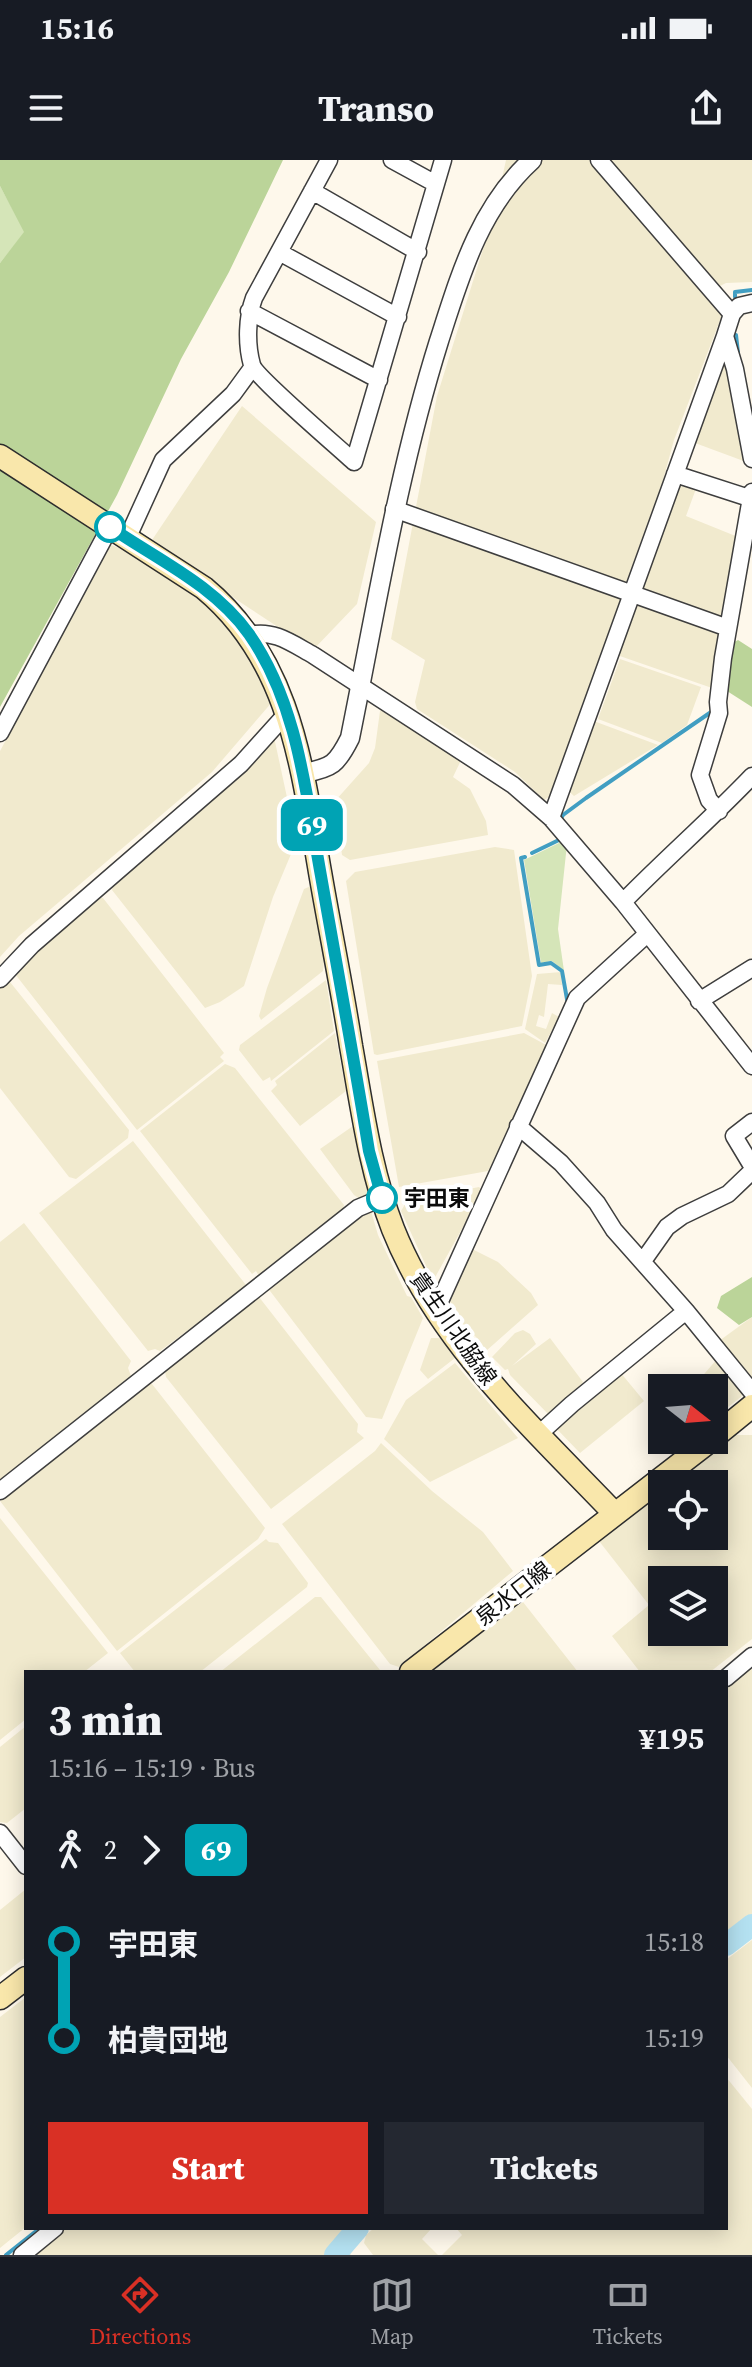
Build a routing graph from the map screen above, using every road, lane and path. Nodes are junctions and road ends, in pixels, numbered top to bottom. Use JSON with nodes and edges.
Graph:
{"nodes":[{"id":1,"x":329,"y":160,"type":"edge"},
{"id":2,"x":392,"y":160,"type":"edge"},
{"id":3,"x":443,"y":160,"type":"edge"},
{"id":4,"x":532,"y":160,"type":"edge"},
{"id":5,"x":599,"y":160,"type":"edge"},
{"id":6,"x":436,"y":184,"type":"junction"},
{"id":7,"x":312,"y":191,"type":"junction"},
{"id":8,"x":279,"y":252,"type":"junction"},
{"id":9,"x":418,"y":252,"type":"junction"},
{"id":10,"x":752,"y":303,"type":"edge"},
{"id":11,"x":249,"y":311,"type":"junction"},
{"id":12,"x":732,"y":314,"type":"junction"},
{"id":13,"x":398,"y":317,"type":"junction"},
{"id":14,"x":725,"y":336,"type":"junction"},
{"id":15,"x":252,"y":368,"type":"junction"},
{"id":16,"x":379,"y":380,"type":"junction"},
{"id":17,"x":747,"y":404,"type":"edge"},
{"id":18,"x":0,"y":456,"type":"edge"},
{"id":19,"x":752,"y":459,"type":"edge"},
{"id":20,"x":675,"y":474,"type":"junction"},
{"id":21,"x":751,"y":497,"type":"edge"},
{"id":22,"x":394,"y":509,"type":"junction"},
{"id":23,"x":119,"y":533,"type":"junction"},
{"id":24,"x":631,"y":595,"type":"junction"},
{"id":25,"x":728,"y":628,"type":"junction"},
{"id":26,"x":250,"y":635,"type":"junction"},
{"id":27,"x":361,"y":685,"type":"junction"},
{"id":28,"x":287,"y":713,"type":"junction"},
{"id":29,"x":0,"y":733,"type":"edge"},
{"id":30,"x":304,"y":773,"type":"junction"},
{"id":31,"x":752,"y":776,"type":"edge"},
{"id":32,"x":719,"y":811,"type":"junction"},
{"id":33,"x":551,"y":818,"type":"junction"},
{"id":34,"x":623,"y":902,"type":"junction"},
{"id":35,"x":646,"y":935,"type":"junction"},
{"id":36,"x":752,"y":968,"type":"edge"},
{"id":37,"x":0,"y":979,"type":"edge"},
{"id":38,"x":699,"y":1001,"type":"junction"},
{"id":39,"x":752,"y":1066,"type":"edge"},
{"id":40,"x":752,"y":1122,"type":"edge"},
{"id":41,"x":518,"y":1126,"type":"junction"},
{"id":42,"x":752,"y":1168,"type":"edge"},
{"id":43,"x":382,"y":1198,"type":"junction"},
{"id":44,"x":643,"y":1261,"type":"junction"},
{"id":45,"x":436,"y":1310,"type":"junction"},
{"id":46,"x":686,"y":1311,"type":"junction"},
{"id":47,"x":752,"y":1392,"type":"edge"},
{"id":48,"x":752,"y":1406,"type":"edge"},
{"id":49,"x":728,"y":1426,"type":"edge"},
{"id":50,"x":539,"y":1434,"type":"junction"},
{"id":51,"x":693,"y":1454,"type":"edge"},
{"id":52,"x":0,"y":1491,"type":"edge"},
{"id":53,"x":615,"y":1514,"type":"junction"},
{"id":54,"x":752,"y":1656,"type":"edge"},
{"id":55,"x":414,"y":1670,"type":"edge"},
{"id":56,"x":728,"y":1676,"type":"edge"},
{"id":57,"x":0,"y":1833,"type":"edge"},
{"id":58,"x":24,"y":1863,"type":"edge"},
{"id":59,"x":24,"y":1980,"type":"edge"},
{"id":60,"x":0,"y":1998,"type":"edge"},
{"id":61,"x":53,"y":2230,"type":"edge"},
{"id":62,"x":22,"y":2255,"type":"edge"}],
"edges":[{"from":1,"to":7,"type":"street"},
{"from":2,"to":6,"type":"street"},
{"from":3,"to":6,"type":"street"},
{"from":4,"to":22,"type":"street"},
{"from":5,"to":12,"type":"street"},
{"from":6,"to":9,"type":"street"},
{"from":7,"to":8,"type":"street"},
{"from":7,"to":9,"type":"street"},
{"from":8,"to":11,"type":"street"},
{"from":8,"to":13,"type":"street"},
{"from":9,"to":13,"type":"street"},
{"from":10,"to":12,"type":"street"},
{"from":11,"to":15,"type":"street"},
{"from":11,"to":16,"type":"street"},
{"from":12,"to":14,"type":"street"},
{"from":13,"to":16,"type":"street"},
{"from":14,"to":17,"type":"street"},
{"from":14,"to":20,"type":"street"},
{"from":15,"to":16,"type":"street"},
{"from":15,"to":23,"type":"street"},
{"from":17,"to":19,"type":"street"},
{"from":18,"to":23,"type":"main road","name":"貴生川北脇線"},
{"from":20,"to":21,"type":"street"},
{"from":20,"to":24,"type":"street"},
{"from":21,"to":25,"type":"street"},
{"from":22,"to":24,"type":"street"},
{"from":22,"to":27,"type":"street"},
{"from":23,"to":26,"type":"main road","name":"貴生川北脇線"},
{"from":23,"to":29,"type":"street"},
{"from":24,"to":25,"type":"street"},
{"from":24,"to":33,"type":"street"},
{"from":25,"to":32,"type":"street"},
{"from":26,"to":27,"type":"street"},
{"from":26,"to":28,"type":"main road","name":"貴生川北脇線"},
{"from":27,"to":30,"type":"street"},
{"from":27,"to":33,"type":"street"},
{"from":28,"to":30,"type":"main road","name":"貴生川北脇線"},
{"from":28,"to":37,"type":"street"},
{"from":30,"to":43,"type":"main road","name":"貴生川北脇線"},
{"from":31,"to":32,"type":"street"},
{"from":32,"to":34,"type":"street"},
{"from":33,"to":34,"type":"street"},
{"from":34,"to":35,"type":"street"},
{"from":35,"to":38,"type":"street"},
{"from":35,"to":41,"type":"street"},
{"from":36,"to":38,"type":"street"},
{"from":38,"to":39,"type":"street"},
{"from":40,"to":42,"type":"street"},
{"from":41,"to":44,"type":"street"},
{"from":41,"to":45,"type":"street"},
{"from":42,"to":44,"type":"street"},
{"from":43,"to":45,"type":"main road","name":"貴生川北脇線"},
{"from":43,"to":52,"type":"street"},
{"from":44,"to":46,"type":"street"},
{"from":45,"to":50,"type":"main road","name":"貴生川北脇線"},
{"from":46,"to":47,"type":"street"},
{"from":46,"to":50,"type":"street"},
{"from":48,"to":49,"type":"main road"},
{"from":50,"to":53,"type":"main road","name":"貴生川北脇線"},
{"from":51,"to":53,"type":"main road"},
{"from":53,"to":55,"type":"main road","name":"泉水口線"},
{"from":54,"to":56,"type":"street"},
{"from":57,"to":58,"type":"street"},
{"from":59,"to":60,"type":"main road"},
{"from":61,"to":62,"type":"street"}]}
